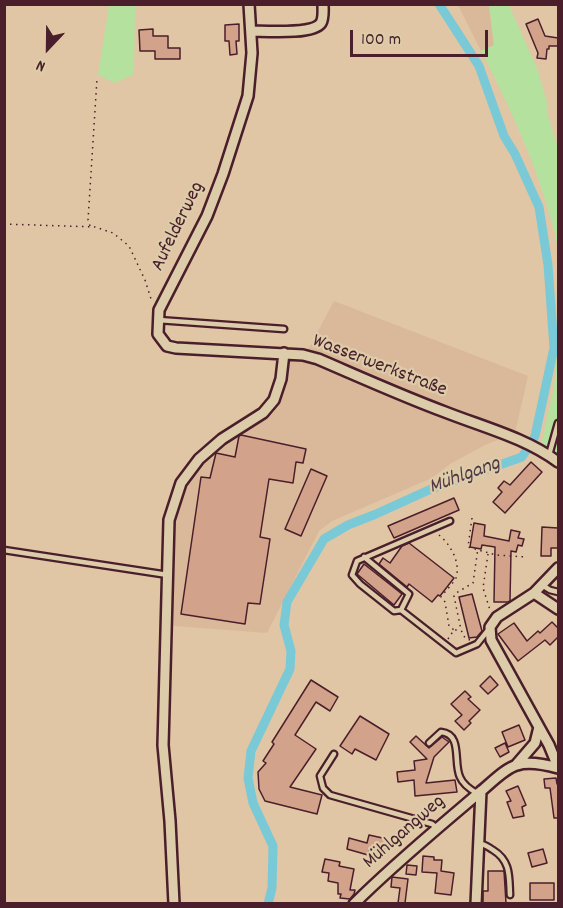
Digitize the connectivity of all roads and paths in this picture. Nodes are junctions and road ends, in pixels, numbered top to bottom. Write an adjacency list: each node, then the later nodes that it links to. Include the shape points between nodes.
1 (249, 4): 3 (street, Aufelderweg)
2 (323, 4): 3 (street, via 318,26)
3 (251, 31): 7 (street, Aufelderweg, via 251,81 223,174 207,216 164,297)
4 (97, 78): 6 (path)
5 (4, 224): 6 (path)
6 (90, 226): 7 (path, via 113,233 129,246)
7 (158, 320): 8 (lane); 9 (street, via 158,334 167,346)
8 (284, 330)
9 (284, 353): 11 (street, Wasserwerkstraße, via 318,359); 22 (street, Wasserwerkstraße, via 278,391 269,408 214,445 181,483 169,520)
10 (558, 423): 11 (lane)
11 (549, 455): 12 (street, Wasserwerkstraße)
12 (558, 462)
13 (472, 518): 16 (path, via 468,547)
14 (450, 521): 15 (lane)
15 (434, 527): 19 (lane); 29 (path, via 448,543 456,566 456,577 441,597 449,626)
16 (478, 548): 18 (path); 30 (path, via 473,583 454,596)
17 (4, 550): 22 (lane)
18 (489, 553): 20 (path); 28 (path, via 483,588)
19 (364, 557): 27 (lane, via 409,594); 27 (lane, via 357,561 352,575 394,611)
20 (526, 557)
21 (558, 568): 23 (street)
22 (168, 575): 42 (street, Wasserwerkstraße, via 163,745)
23 (542, 585): 24 (lane); 25 (street)
24 (558, 592)
25 (534, 593): 26 (street); 28 (street)
26 (558, 609)
27 (401, 610): 32 (lane)
28 (492, 624): 31 (lane); 33 (street, via 491,640)
29 (454, 630): 30 (path); 32 (path)
30 (460, 630): 31 (path, via 465,638)
31 (480, 639): 32 (lane, via 456,653)
32 (444, 644)
33 (540, 727): 36 (street, Mühlgangweg, via 535,743); 37 (street)
34 (429, 743): 38 (lane, via 441,732 450,735 456,748 459,776)
35 (334, 754): 39 (lane, via 320,776 330,795)
36 (516, 765): 37 (street); 38 (street, Mühlgangweg)
37 (558, 767)
38 (479, 793): 39 (street, Mühlgangweg); 40 (street)
39 (436, 828): 43 (street, Mühlgangweg)
40 (480, 844): 41 (lane, via 498,853 508,866); 44 (street)
41 (510, 895)
42 (174, 903)
43 (354, 903)
44 (476, 903)

